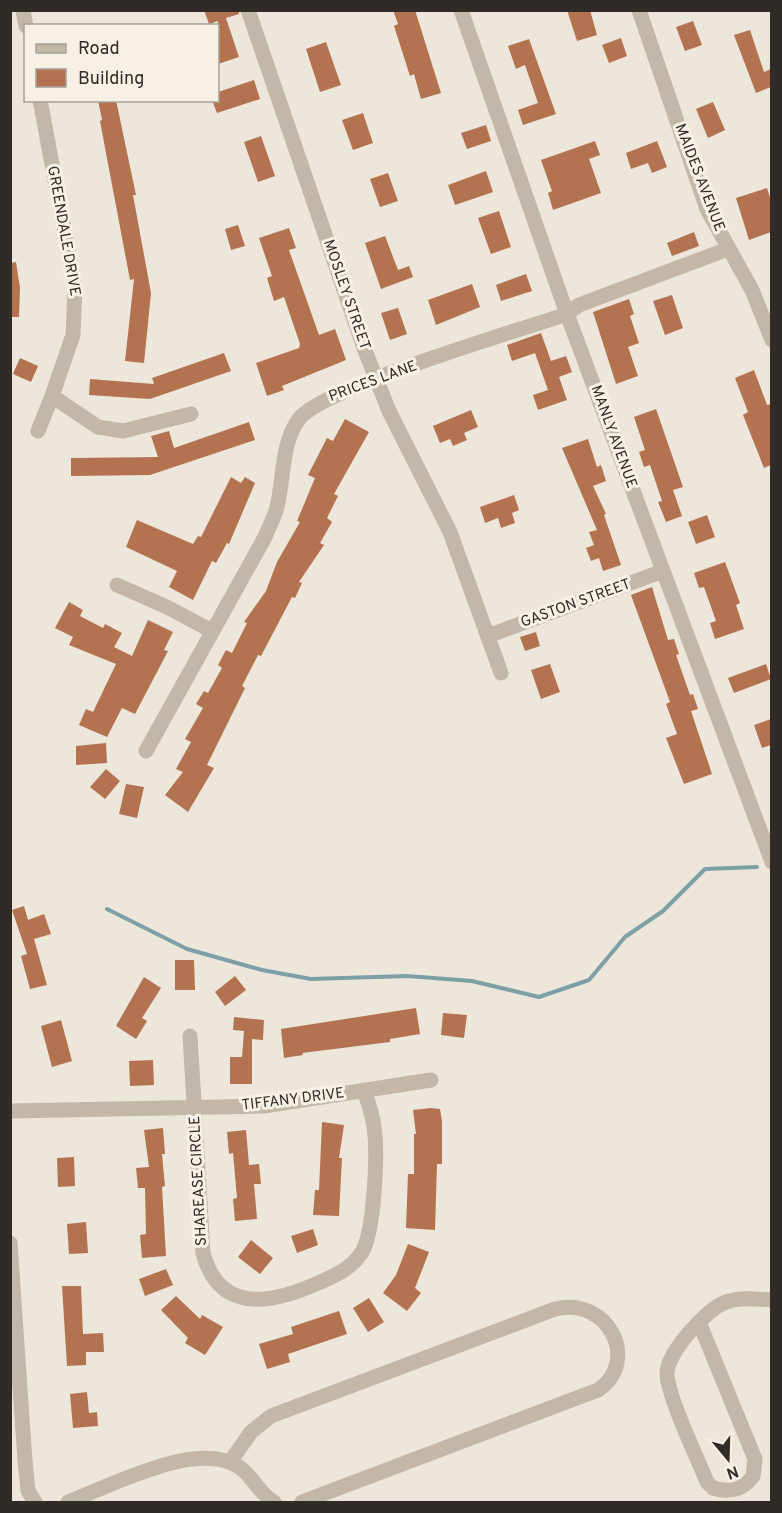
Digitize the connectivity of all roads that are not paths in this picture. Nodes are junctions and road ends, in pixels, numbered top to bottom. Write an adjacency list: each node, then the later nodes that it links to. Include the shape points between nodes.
1 (248, 10): 8 (street, MOSLEY STREET)
2 (461, 10): 6 (street, MANLY AVENUE)
3 (639, 10): 5 (street, MAIDES AVENUE, via 707,209)
4 (40, 102): 9 (street, GREENDALE DRIVE, via 75,287 73,334)
5 (728, 249): 6 (street, PRICES LANE, via 579,305); 7 (street, MAIDES AVENUE, via 752,290)
6 (567, 314): 8 (street, PRICES LANE); 12 (street, MANLY AVENUE)
7 (771, 340)
8 (376, 379): 14 (street, PRICES LANE, via 322,401 299,419 287,449 272,520); 15 (street, MOSLEY STREET, via 450,532)
9 (52, 396): 10 (street, via 98,427 123,431); 11 (street, GREENDALE DRIVE)
10 (191, 414)
11 (38, 431)
12 (663, 571): 15 (street, GASTON STREET); 18 (street, MANLY AVENUE)
13 (117, 585): 14 (street)
14 (212, 631): 17 (street, PRICES LANE)
15 (488, 636): 16 (street, MOSLEY STREET)
16 (501, 673)
17 (146, 751)
18 (771, 862)
19 (190, 1036): 22 (street, SHAREASE CIRCLE)
20 (431, 1080): 21 (street, TIFFANY DRIVE)
21 (364, 1090): 22 (street, TIFFANY DRIVE, via 264,1106); 22 (street, SHAREASE CIRCLE, via 375,1148 366,1246 356,1261 338,1274 265,1300 246,1300 224,1288 206,1264)
22 (195, 1108): 23 (street, TIFFANY DRIVE)
23 (10, 1111)
24 (10, 1243): 27 (street)
25 (771, 1300): 26 (street, via 728,1301)
26 (699, 1322): 26 (street, via 672,1357 667,1375 706,1482 713,1488 733,1491 753,1476 755,1459)
27 (15, 1381): 29 (street, via 28,1491)
28 (230, 1462): 30 (street, via 186,1458); 31 (street); 32 (street, via 251,1432 271,1416 555,1309 571,1306 589,1310 610,1331 618,1363 612,1379 598,1389)
29 (35, 1503)
30 (68, 1503)
31 (274, 1503)
32 (302, 1503)

